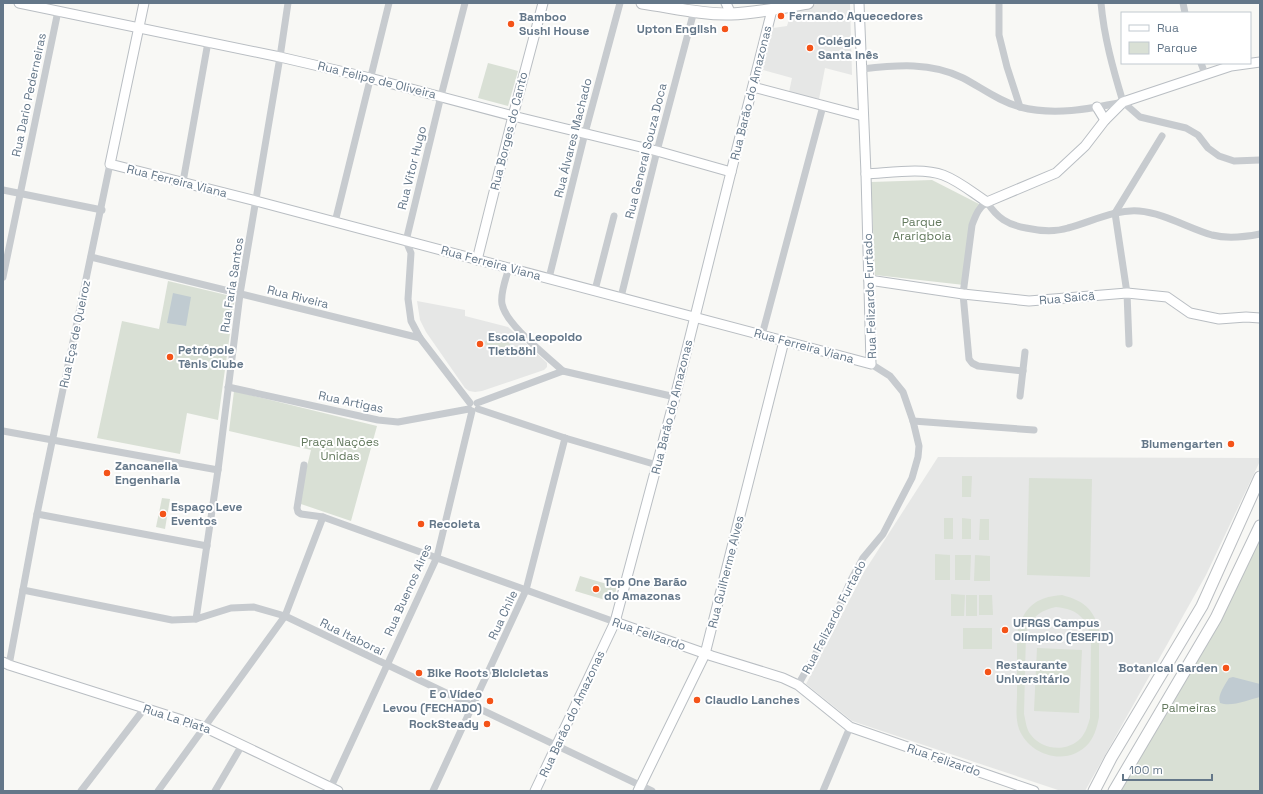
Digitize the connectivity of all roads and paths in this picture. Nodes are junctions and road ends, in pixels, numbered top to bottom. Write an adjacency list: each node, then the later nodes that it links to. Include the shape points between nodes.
1 (19, 3): 15 (street, Rua Felipe de Oliveira)
2 (144, 3): 18 (street, Rua Eça de Queiroz)
3 (288, 3): 20 (street, Rua Faria Santos)
4 (388, 3): 25 (street)
5 (465, 3): 27 (street, Rua Vitor Hugo)
6 (543, 3): 32 (street, Rua Borges do Canto)
7 (620, 3): 35 (street, Rua Álvares Machado)
8 (642, 3): 16 (main road)
9 (726, 3): 17 (street)
10 (808, 3): 14 (main road)
11 (858, 3): 23 (street, Rua Felizardo Furtado)
12 (1000, 3): 30 (street, via 999,35)
13 (1101, 3): 28 (street, via 1102,24 1111,65)
14 (772, 10): 17 (main road); 26 (street, Rua Barão do Amazonas)
15 (58, 11): 18 (street, Rua Felipe de Oliveira); 44 (street, Rua Dario Pederneiras)
16 (694, 11): 17 (main road); 37 (street, Rua General Souza Doca)
17 (731, 14)
18 (139, 28): 19 (street, Rua Felipe de Oliveira); 39 (street, Rua Eça de Queiroz)
19 (208, 42): 20 (street, Rua Felipe de Oliveira); 42 (street)
20 (280, 57): 25 (street, Rua Felipe de Oliveira); 45 (street, Rua Faria Santos)
21 (1201, 64): 24 (street)
22 (1246, 64): 24 (street)
23 (862, 69): 30 (street, via 895,66 938,69); 33 (street, Rua Felizardo Furtado)
24 (1205, 74): 28 (street)
25 (370, 78): 27 (street, Rua Felipe de Oliveira); 50 (street)
26 (752, 87): 29 (street); 40 (street, Rua Barão do Amazonas)
27 (441, 96): 32 (street, Rua Felipe de Oliveira); 52 (street, Rua Vitor Hugo)
28 (1123, 102): 31 (street); 34 (street); 38 (street, via 1140,117 1186,128 1198,135 1208,148 1219,156 1234,161)
29 (822, 106): 33 (street); 66 (street)
30 (1020, 107): 31 (street, via 1052,112)
31 (1097, 107): 34 (street)
32 (513, 116): 35 (street, Rua Felipe de Oliveira); 54 (street, Rua Borges do Canto)
33 (863, 116): 41 (street, Rua Felizardo Furtado)
34 (1104, 120): 46 (street, via 1085,146 1056,173)
35 (585, 133): 37 (street, Rua Felipe de Oliveira); 57 (street, Rua Álvares Machado)
36 (1162, 136): 48 (street)
37 (657, 151): 40 (street, Rua Felipe de Oliveira); 63 (street, Rua General Souza Doca)
38 (1260, 160)
39 (110, 164): 42 (street, Rua Ferreira Viana); 47 (street, Rua Eça de Queiroz)
40 (731, 172): 64 (street, Rua Barão do Amazonas)
41 (866, 174): 46 (street, via 928,171 942,174); 58 (street, Rua Felizardo Furtado)
42 (183, 182): 45 (street, Rua Ferreira Viana)
43 (3, 190): 44 (street)
44 (20, 194): 47 (street); 56 (street, Rua Dario Pederneiras)
45 (256, 201): 50 (street, Rua Ferreira Viana); 61 (street, Rua Faria Santos)
46 (987, 202): 48 (street, via 1004,222 1032,230 1067,229); 62 (street, via 980,208 972,225)
47 (102, 210): 53 (street, Rua Eça de Queiroz)
48 (1115, 213): 51 (street, via 1139,211 1156,214 1213,235 1241,237); 60 (street)
49 (614, 216): 59 (street)
50 (335, 222): 52 (street, Rua Ferreira Viana)
51 (1260, 234)
52 (406, 241): 54 (street, Rua Ferreira Viana); 67 (street, Rua Vitor Hugo, via 411,253 408,299 411,321)
53 (91, 257): 61 (street, Rua Riveira); 82 (street, Rua Eça de Queiroz)
54 (477, 260): 55 (street, Rua Ferreira Viana)
55 (509, 268): 57 (street, Rua Ferreira Viana); 73 (street, via 502,294 506,314 524,335)
56 (3, 277)
57 (549, 278): 59 (street, Rua Ferreira Viana)
58 (869, 280): 62 (street, Rua Saicã); 71 (street, Rua Felizardo Furtado)
59 (595, 290): 63 (street, Rua Ferreira Viana)
60 (1127, 293): 62 (street, Rua Saicã, via 1029,301); 65 (street, Rua Saicã, via 1167,297 1190,313 1219,319); 69 (street)
61 (240, 294): 67 (street, Rua Riveira); 74 (street, Rua Faria Santos)
62 (963, 294): 72 (street, via 972,363 978,366)
63 (621, 297): 64 (street, Rua Ferreira Viana)
64 (694, 318): 66 (street, Rua Ferreira Viana); 76 (street, Rua Barão do Amazonas)
65 (1260, 318)
66 (762, 336): 68 (street, Rua Ferreira Viana)
67 (420, 338): 77 (street)
68 (784, 341): 71 (street, Rua Ferreira Viana); 97 (street, Rua Guilherme Alves)
69 (1129, 344)
70 (1025, 352): 72 (street)
71 (871, 364): 78 (street, Rua Felizardo Furtado, via 890,376 903,392)
72 (1022, 370): 75 (street)
73 (563, 371): 76 (street); 77 (street, Rua Artigas)
74 (228, 387): 77 (street, Rua Artigas, via 378,420 398,422); 85 (street, Rua Faria Santos)
75 (1020, 396)
76 (676, 397): 84 (street, Rua Barão do Amazonas)
77 (473, 407): 81 (street); 91 (street, Rua Buenos Aires)
78 (914, 421): 79 (street); 100 (street, Rua Felizardo Furtado, via 919,446 912,478 883,534 863,558 829,630)
79 (1034, 430)
80 (3, 431): 82 (street)
81 (565, 438): 84 (street); 93 (street, Rua Chile)
82 (53, 440): 85 (street); 87 (street, Rua Eça de Queiroz)
83 (304, 465): 88 (street, Rua Felizardo, via 298,512)
84 (657, 465): 96 (street, Rua Barão do Amazonas)
85 (218, 470): 90 (street, Rua Faria Santos)
86 (1260, 477): 117 (main road, via 1202,606)
87 (37, 514): 90 (street); 92 (street, Rua Eça de Queiroz)
88 (323, 517): 91 (street, Rua Felizardo); 94 (street)
89 (1260, 526): 118 (main road, via 1216,618)
90 (207, 546): 95 (street, Rua Faria Santos)
91 (437, 557): 93 (street, Rua Felizardo); 99 (street, Rua Buenos Aires)
92 (23, 590): 95 (street, Rua Itaboraí, via 172,620); 98 (street, Rua Eça de Queiroz)
93 (526, 590): 96 (street, Rua Felizardo); 101 (street, Rua Chile)
94 (285, 616): 95 (street, Rua Itaboraí, via 254,607 232,608); 99 (street, Rua Itaboraí); 103 (street)
95 (196, 619)
96 (615, 622): 97 (street, Rua Felizardo); 106 (street, Rua Barão do Amazonas)
97 (705, 654): 100 (street, Rua Felizardo); 107 (street, Rua Guilherme Alves)
98 (5, 664): 102 (street, Rua La Plata)
99 (386, 665): 101 (street, Rua Itaboraí); 108 (street, Rua Buenos Aires)
100 (798, 685): 104 (street, Rua Felizardo)
101 (473, 706): 106 (street, Rua Itaboraí); 112 (street, Rua Chile)
102 (144, 709): 103 (street, Rua La Plata); 109 (street)
103 (204, 727): 105 (street, Rua La Plata); 110 (street)
104 (850, 727): 115 (street); 116 (street, Rua Felizardo)
105 (242, 745): 108 (street, Rua La Plata); 111 (street)
106 (556, 745): 107 (street, Rua Itaboraí); 113 (street, Rua Barão do Amazonas)
107 (639, 788): 114 (street, Rua Itaboraí)
108 (332, 790)
109 (81, 791)
110 (158, 791)
111 (216, 791)
112 (433, 791)
113 (535, 791)
114 (652, 791)
115 (823, 791)
116 (1034, 791)
117 (1094, 791)
118 (1114, 791)

